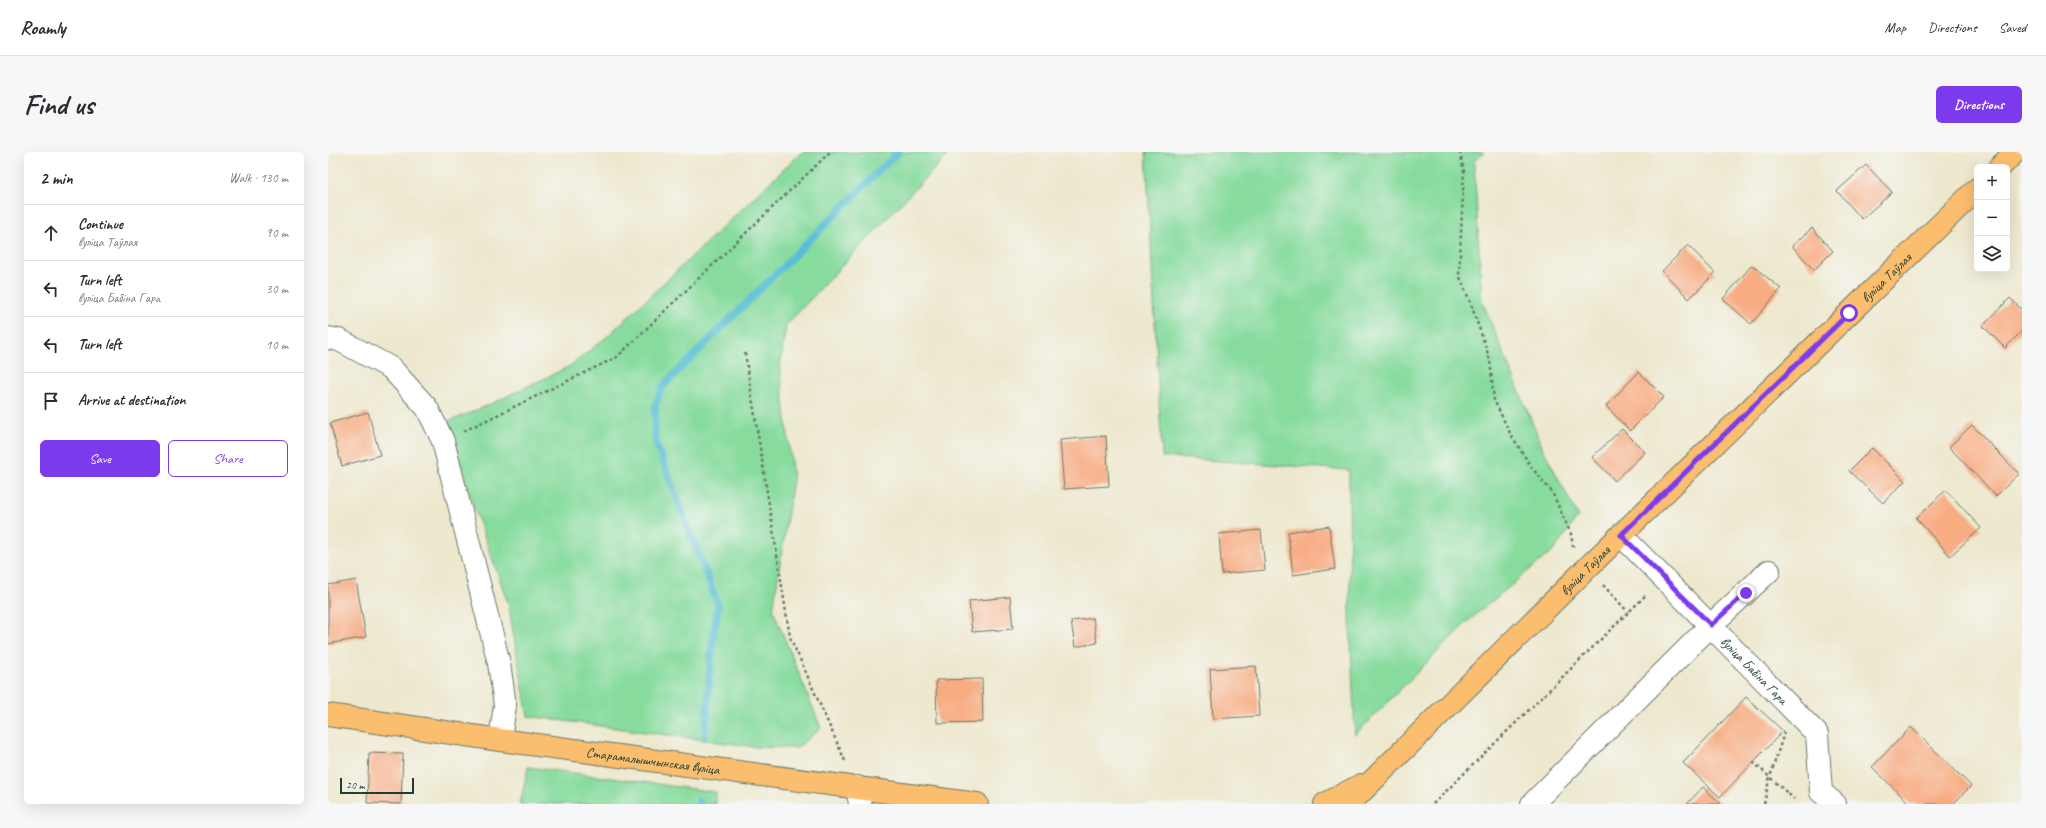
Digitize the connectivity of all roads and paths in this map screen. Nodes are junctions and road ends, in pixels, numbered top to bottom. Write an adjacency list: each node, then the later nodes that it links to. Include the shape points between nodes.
1 (830, 152): 8 (path, via 617,357)
2 (1460, 152): 10 (path, via 1464,171 1458,275 1490,360 1494,400 1510,433 1532,468 1552,492 1571,534)
3 (2015, 152): 4 (main road)
4 (2003, 164)
5 (1974, 192): 9 (main road, вуліца Таўлая)
6 (328, 338): 8 (street, via 339,340 391,368 427,408)
7 (745, 353): 20 (path, via 790,637)
8 (444, 441): 16 (street, via 499,663 505,705)
9 (1621, 535): 12 (street, вуліца Бабіна Гара); 18 (main road, вуліца Таўлая)
10 (1574, 555)
11 (1769, 571): 13 (street)
12 (1664, 578): 13 (street, вуліца Бабіна Гара); 25 (path)
13 (1711, 625): 21 (street, вуліца Бабіна Гара, via 1817,734); 26 (street)
14 (328, 715): 16 (main road, Старамалышчынская вуліца)
15 (1787, 726): 19 (path)
16 (500, 740): 20 (main road, Старамалышчынская вуліца)
17 (1753, 762): 19 (path)
18 (1378, 776): 23 (main road); 24 (main road, вуліца Таўлая)
19 (1770, 778): 21 (path); 27 (path)
20 (858, 796): 22 (main road, Старамалышчынская вуліца)
21 (1815, 800)
22 (977, 804)
23 (1325, 804)
24 (1349, 804)
25 (1433, 804)
26 (1532, 804)
27 (1764, 804)

